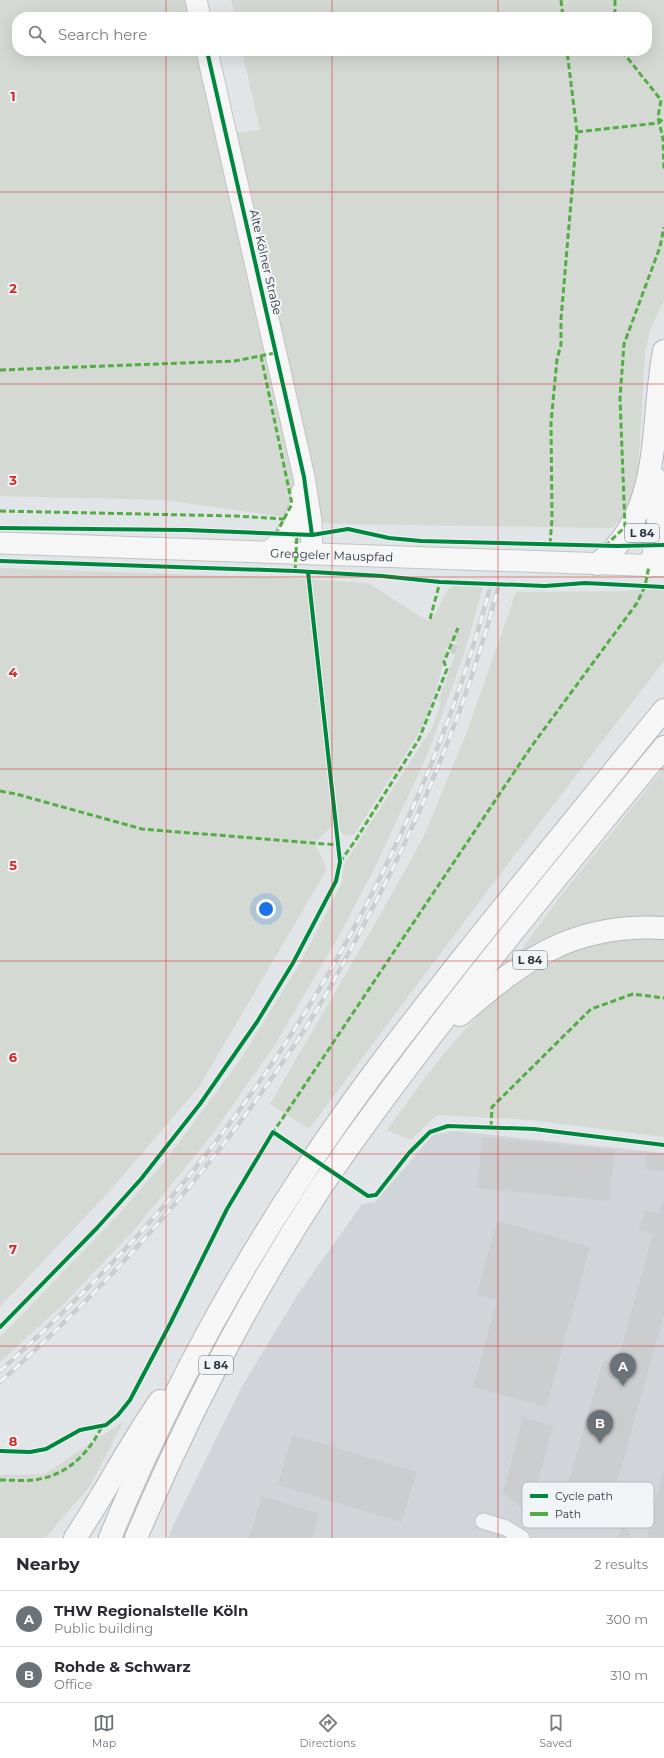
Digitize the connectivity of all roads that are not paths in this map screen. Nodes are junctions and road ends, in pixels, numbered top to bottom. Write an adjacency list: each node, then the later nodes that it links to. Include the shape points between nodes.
1 (196, 0): 2 (main road)
2 (199, 12)
3 (208, 56): 5 (main road, Alte Kölner Straße)
4 (664, 351): 6 (highway, L 84, via 653,467)
5 (304, 477): 8 (main road, Alte Kölner Straße, via 300,509 295,522 281,542); 9 (main road, Alte Kölner Straße, via 311,521)
6 (655, 504): 10 (highway, L 84, via 636,519 610,553); 11 (highway, L 84, via 642,538 644,552)
7 (0, 543): 8 (main road, Grengeler Mauspfad)
8 (268, 552): 9 (main road, Grengeler Mauspfad)
9 (312, 554): 10 (main road, Grengeler Mauspfad)
10 (597, 564): 11 (main road, Grengeler Mauspfad)
11 (656, 566)
12 (664, 710): 16 (highway, L 84, via 417,1016 360,1091 302,1174)
13 (664, 747): 15 (highway, L 84)
14 (664, 928): 15 (highway, L 84, via 640,927 591,933 546,951 504,978)
15 (421, 1048): 17 (highway, L 84, via 319,1190 253,1298 192,1413)
16 (202, 1343): 19 (highway, via 144,1424); 20 (highway, L 84, via 158,1430)
17 (149, 1506): 21 (highway, L 84); 22 (highway)
18 (483, 1521): 23 (street, via 506,1528)
19 (75, 1538)
20 (110, 1538)
21 (136, 1538)
22 (146, 1538)
23 (522, 1538)

